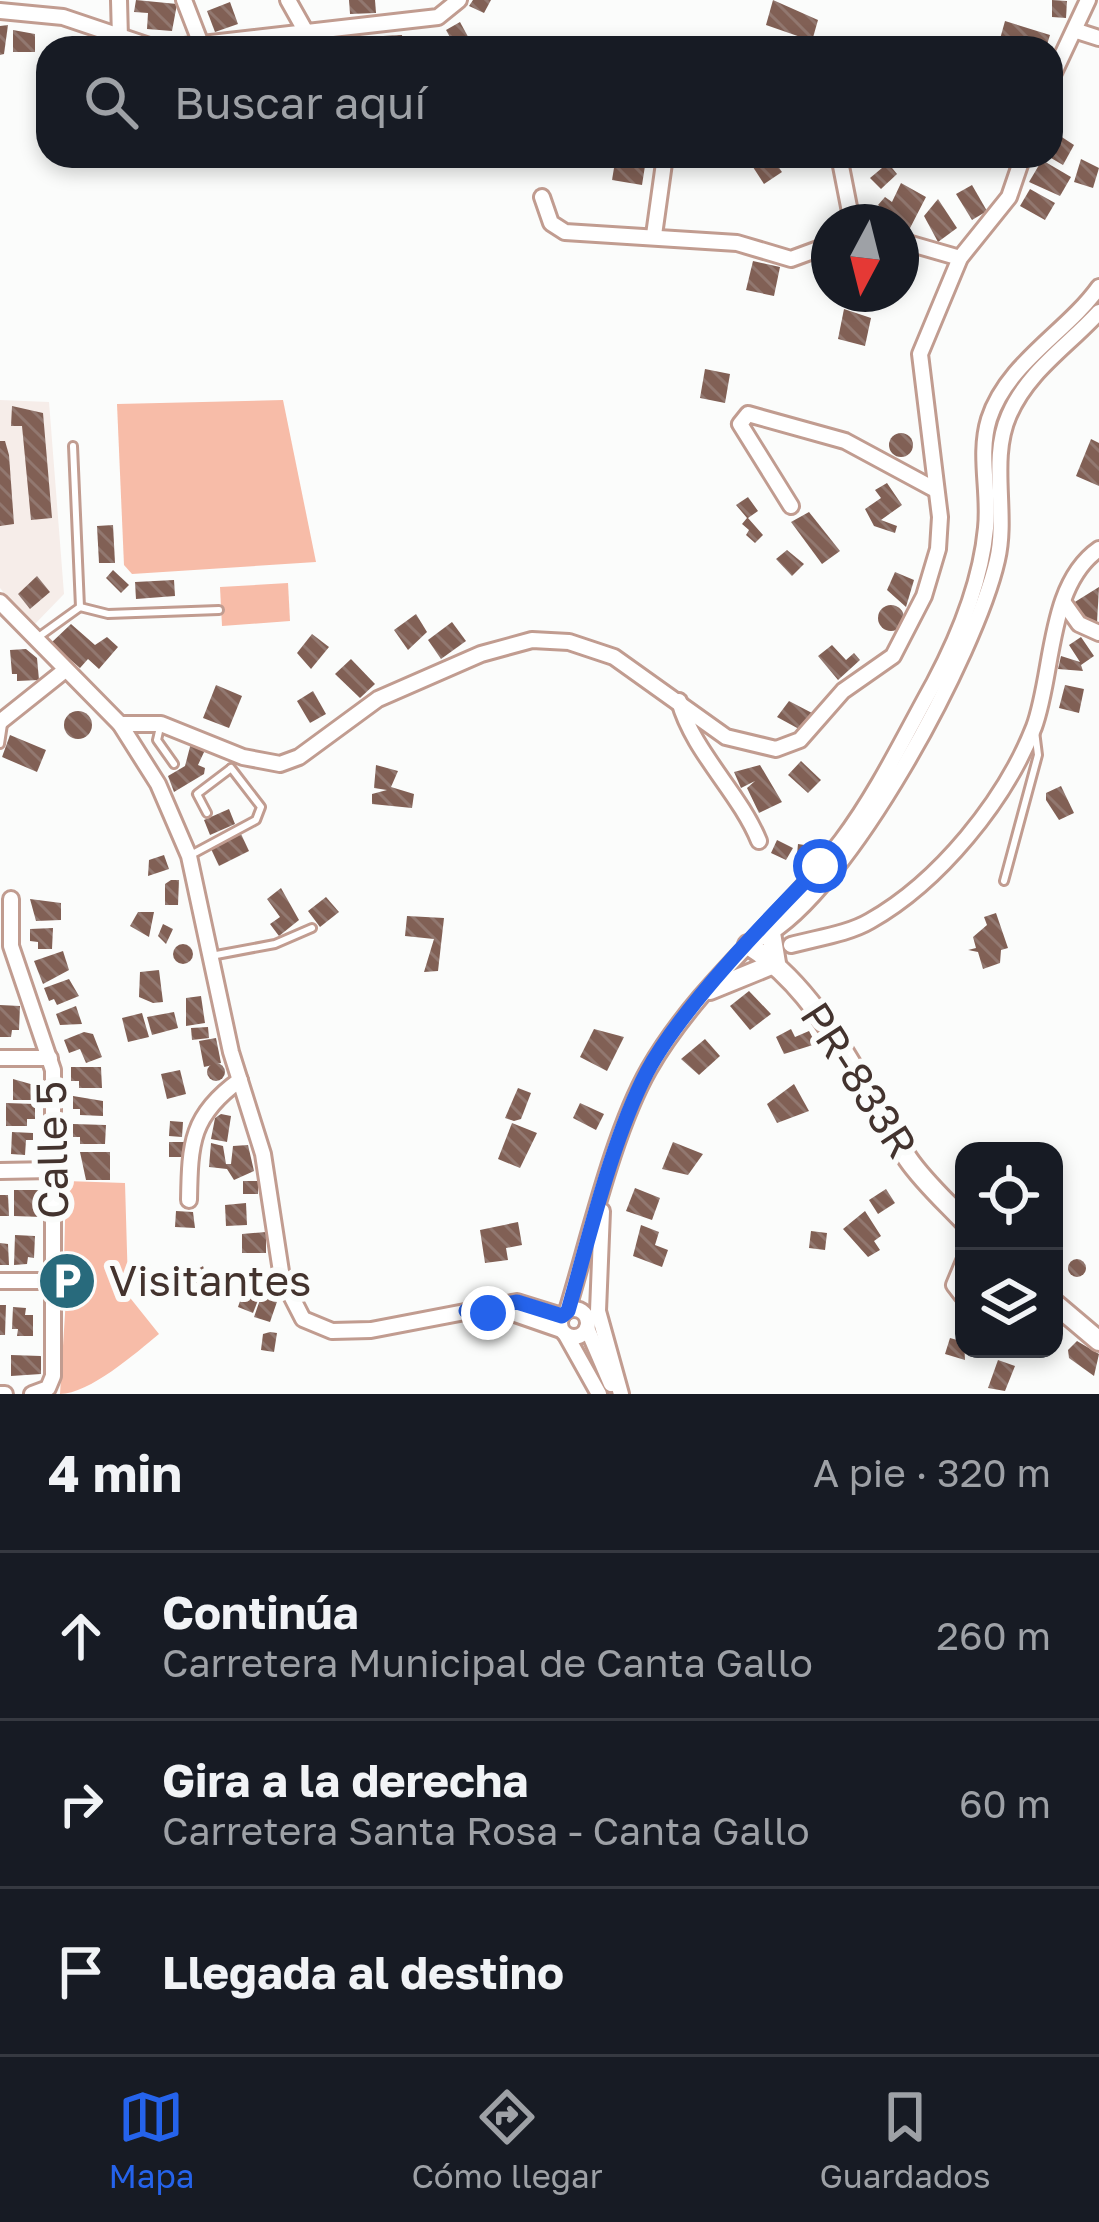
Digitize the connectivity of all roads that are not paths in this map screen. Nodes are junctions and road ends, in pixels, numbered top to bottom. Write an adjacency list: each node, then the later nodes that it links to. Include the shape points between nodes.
1 (119, 0): 10 (street)
2 (184, 0): 11 (street)
3 (288, 0): 8 (street)
4 (459, 0): 8 (street, via 437,17)
5 (1088, 0): 7 (street)
6 (0, 11): 9 (street, via 63,17)
7 (1077, 31): 13 (street); 14 (street)
8 (306, 32): 12 (street)
9 (115, 36)
10 (120, 36)
11 (198, 36)
12 (271, 36)
13 (1099, 38)
14 (1063, 57)
15 (663, 168): 20 (street)
16 (841, 168): 19 (street)
17 (1019, 168): 23 (street, via 1009,196)
18 (542, 197): 20 (street, via 551,223 565,232)
19 (848, 204)
20 (655, 235): 22 (street, via 737,243 791,260)
21 (919, 246): 23 (street)
22 (811, 252)
23 (960, 258): 27 (street, via 920,354)
24 (1099, 287): 52 (street, via 1012,377 989,419 982,551 937,677 844,838)
25 (1099, 312): 51 (street, via 1028,382 1011,410 1000,454 998,556 951,680 884,801 832,871)
26 (73, 446): 32 (lane)
27 (934, 489): 28 (street, via 845,442 748,414 740,424); 37 (street, via 938,549 913,622 893,656 843,691 800,740 761,748 726,737)
28 (791, 506)
29 (1099, 549): 31 (street, via 1085,559)
30 (0, 602): 35 (street)
31 (1064, 603): 34 (street, via 1079,624); 41 (street)
32 (80, 607): 33 (lane, via 108,614); 35 (lane)
33 (219, 610)
34 (1099, 633)
35 (34, 640): 36 (street)
36 (64, 671): 38 (street); 39 (street)
37 (679, 701): 43 (street, via 614,657 532,640 378,699 299,758); 46 (street)
38 (2, 721): 42 (lane)
39 (120, 724): 40 (street); 47 (street)
40 (161, 724): 43 (street); 44 (lane, via 157,740)
41 (1034, 728): 48 (lane, via 1038,755); 53 (street, via 965,844 918,887 867,924)
42 (0, 744)
43 (233, 761): 45 (lane, via 197,794); 47 (lane, via 261,808 256,820)
44 (174, 764)
45 (207, 814)
46 (759, 841)
47 (190, 856): 55 (street)
48 (1004, 881)
49 (11, 899): 54 (street, Calle 5)
50 (312, 928): 55 (lane)
51 (771, 933): 52 (street); 56 (street, PR-833R)
52 (748, 945): 56 (street, PR-833R / PR-833R); 57 (street)
53 (791, 945)
54 (6, 946): 59 (street, Calle 5)
55 (212, 956): 60 (street)
56 (776, 963): 57 (street); 65 (street, PR-833R / PR-833R, via 805,995 911,1164)
57 (710, 990): 64 (street, via 647,1072)
58 (0, 1058): 59 (street)
59 (50, 1058): 61 (street, Calle 5)
60 (240, 1080): 63 (street, via 194,1131); 70 (street, via 263,1154 282,1278 303,1318 332,1331 371,1330 517,1302)
61 (53, 1170): 62 (street); 68 (street, Calle 5)
62 (0, 1171)
63 (189, 1200)
64 (602, 1205): 66 (street); 70 (street)
65 (955, 1210)
66 (598, 1257): 71 (street); 75 (street, via 598,1311)
67 (0, 1281): 68 (street)
68 (54, 1281): 73 (street, Calle 5, via 53,1376)
69 (1063, 1311): 72 (street)
70 (564, 1323): 71 (street, via 582,1312); 71 (street, via 577,1337); 74 (street)
71 (588, 1324): 75 (street)
72 (1099, 1341)
73 (32, 1394)
74 (599, 1394)
75 (619, 1394)

